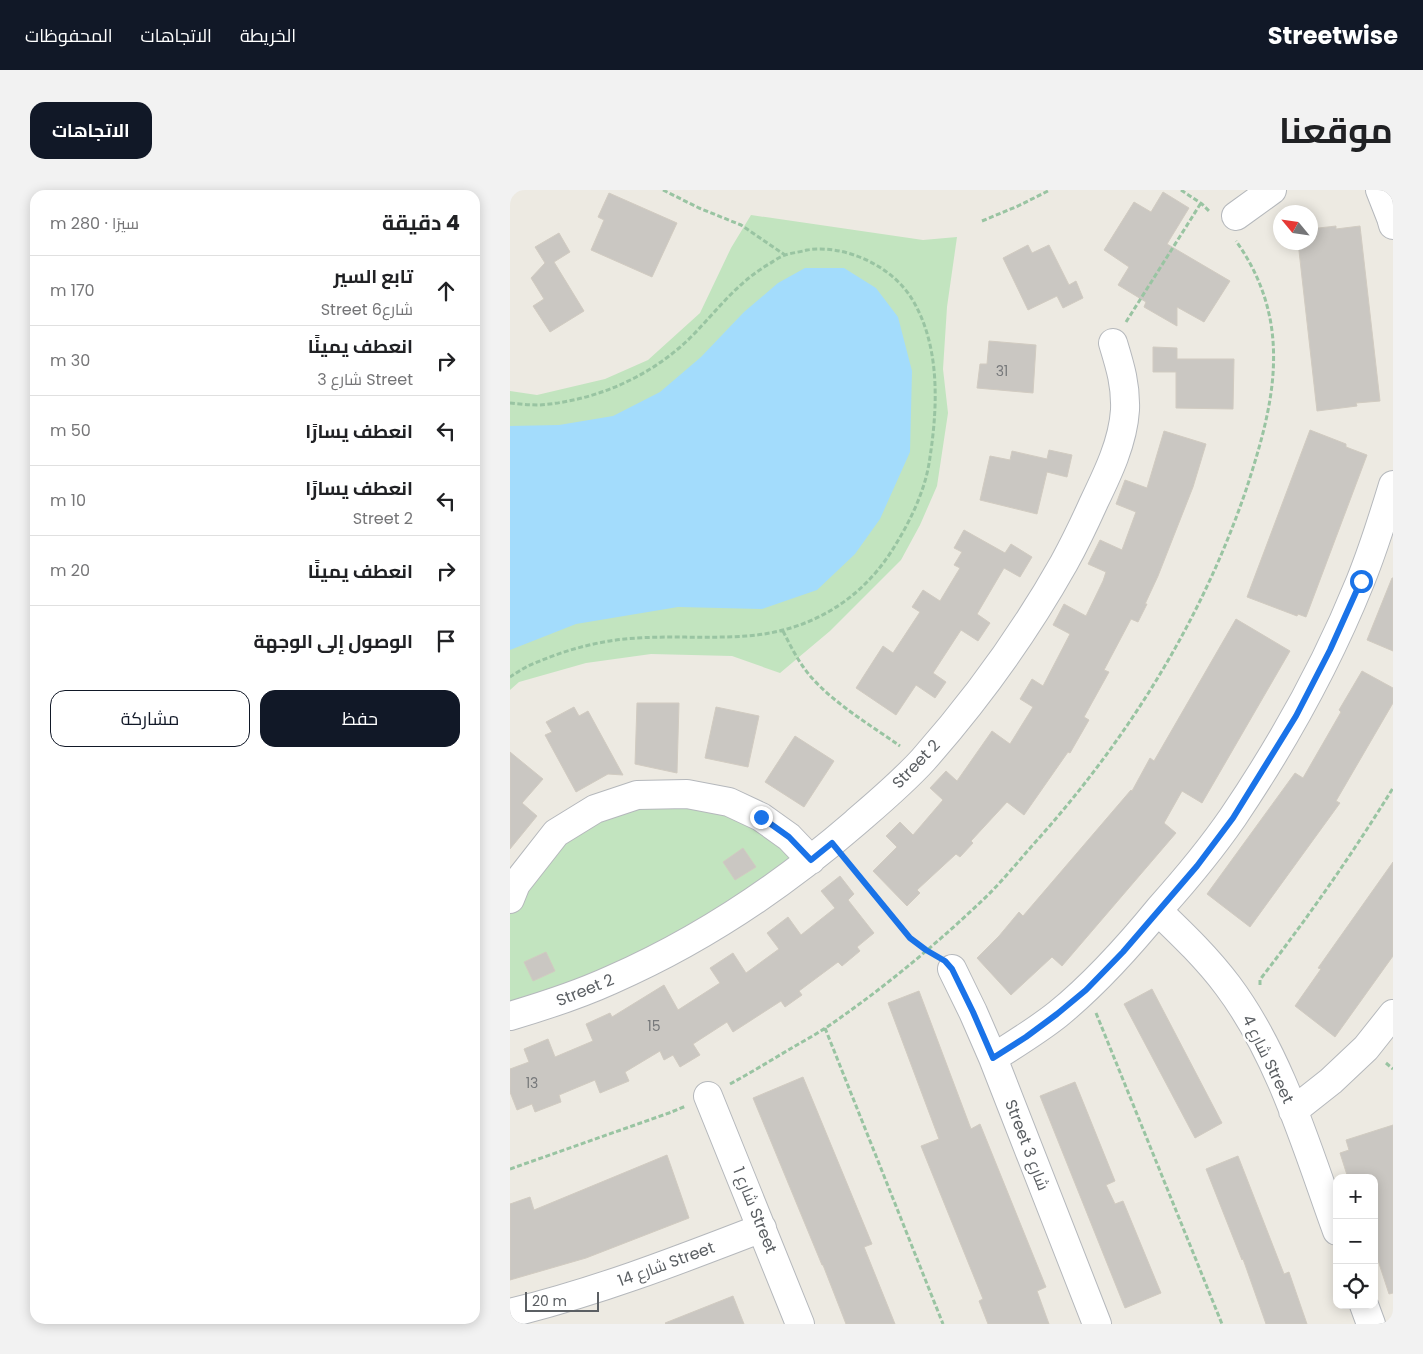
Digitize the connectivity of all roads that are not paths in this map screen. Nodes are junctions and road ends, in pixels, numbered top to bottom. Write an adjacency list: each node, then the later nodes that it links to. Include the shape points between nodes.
1 (1272, 190): 3 (street)
2 (1380, 190): 4 (street)
3 (1228, 223)
4 (1393, 225)
5 (1113, 343): 7 (street, Street 2, via 1123,376 1125,411 1118,445 1076,541 1042,602 1004,660 921,762)
6 (1393, 485): 9 (street, via 1361,581 1296,716 1233,818)
7 (811, 860): 8 (street, via 789,837 761,817 729,802 687,794 637,794 595,809 556,833 516,884); 12 (street, Street 2, via 756,900 660,957 557,1002)
8 (510, 899)
9 (1158, 911): 13 (street, via 1086,990 1026,1037); 15 (street, شارع 4 Street, via 1198,948 1228,986 1266,1049)
10 (952, 969): 13 (street, Street شارع 3)
11 (1393, 1014): 15 (street, via 1366,1048)
12 (510, 1016)
13 (993, 1058): 21 (street, Street شارع 3)
14 (708, 1096): 17 (street, شارع 1 Street)
15 (1293, 1111): 16 (street, شارع 4 Street)
16 (1333, 1220)
17 (762, 1228): 19 (street, شارع 14 Street, via 580,1294); 20 (street, شارع 1 Street)
18 (1365, 1309): 22 (street)
19 (510, 1312)
20 (800, 1324)
21 (1097, 1324)
22 (1371, 1324)

